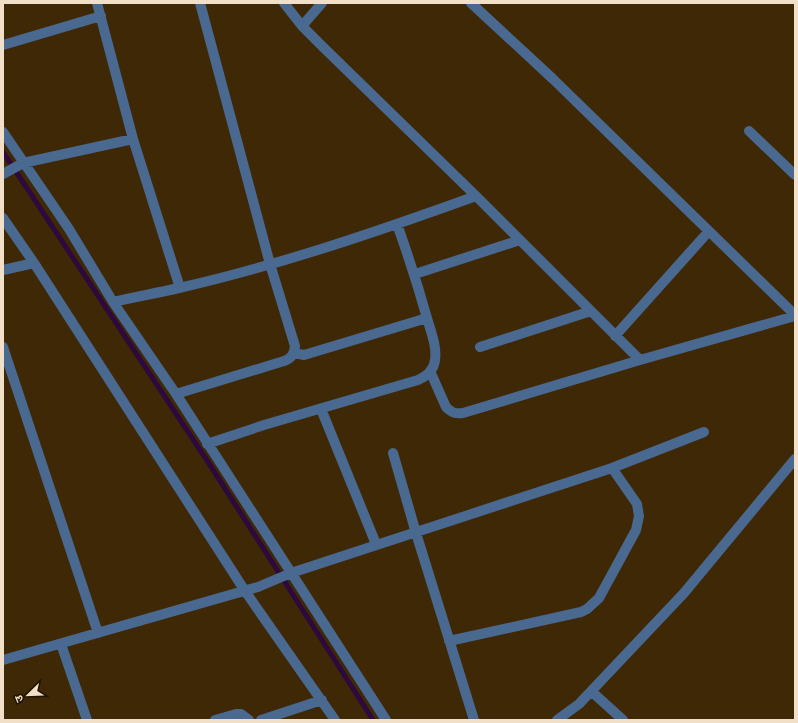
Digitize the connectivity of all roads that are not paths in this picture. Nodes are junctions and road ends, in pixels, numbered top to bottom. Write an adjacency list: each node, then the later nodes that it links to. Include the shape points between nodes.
1 (97, 3): 6 (street)
2 (200, 3): 21 (street)
3 (284, 3): 7 (street)
4 (322, 3): 7 (street)
5 (471, 3): 18 (street, via 553,79)
6 (101, 16): 8 (street); 11 (street)
7 (302, 26): 15 (street)
8 (3, 45)
9 (749, 131): 14 (street)
10 (3, 132): 12 (street)
11 (133, 139): 12 (street); 24 (street)
12 (20, 165): 13 (street); 25 (street, via 69,230)
13 (3, 174)
14 (795, 175)
15 (476, 196): 17 (street); 19 (street)
16 (3, 218): 20 (street)
17 (397, 224): 21 (street); 23 (street)
18 (709, 232): 27 (street); 29 (street)
19 (520, 240): 23 (street); 26 (street)
20 (34, 263): 22 (street); 45 (street)
21 (270, 264): 24 (street); 32 (street, via 295,346)
22 (3, 270)
23 (415, 274): 28 (street)
24 (180, 288): 25 (street)
25 (113, 302): 35 (street)
26 (590, 311): 29 (street); 31 (street)
27 (795, 315): 33 (street)
28 (427, 318): 32 (street, via 304,355); 34 (street, via 435,346 435,360)
29 (615, 336): 33 (street)
30 (3, 347): 46 (street)
31 (480, 347)
32 (294, 353): 35 (street, via 284,361)
33 (640, 360): 34 (street, via 456,414 446,408)
34 (430, 371): 36 (street, via 418,380)
35 (176, 394): 38 (street)
36 (321, 409): 38 (street); 43 (street)
37 (704, 432): 41 (street)
38 (207, 444): 44 (street)
39 (393, 453): 42 (street)
40 (795, 459): 50 (street, via 684,593)
41 (612, 468): 42 (street); 47 (street, via 637,504 638,521 636,530 594,604 581,612)
42 (416, 533): 43 (street); 47 (street)
43 (376, 544): 44 (street)
44 (287, 574): 45 (street); 57 (street)
45 (245, 591): 46 (street); 51 (street)
46 (98, 633): 48 (street)
47 (449, 641): 58 (street)
48 (61, 644): 49 (street); 52 (street)
49 (3, 660)
50 (591, 691): 59 (street, via 579,704); 60 (street)
51 (322, 700): 55 (street); 56 (street)
52 (87, 720)
53 (215, 720): 54 (street, via 236,714 241,714)
54 (249, 720)
55 (261, 720)
56 (335, 720)
57 (386, 720)
58 (474, 720)
59 (557, 720)
60 (623, 720)

